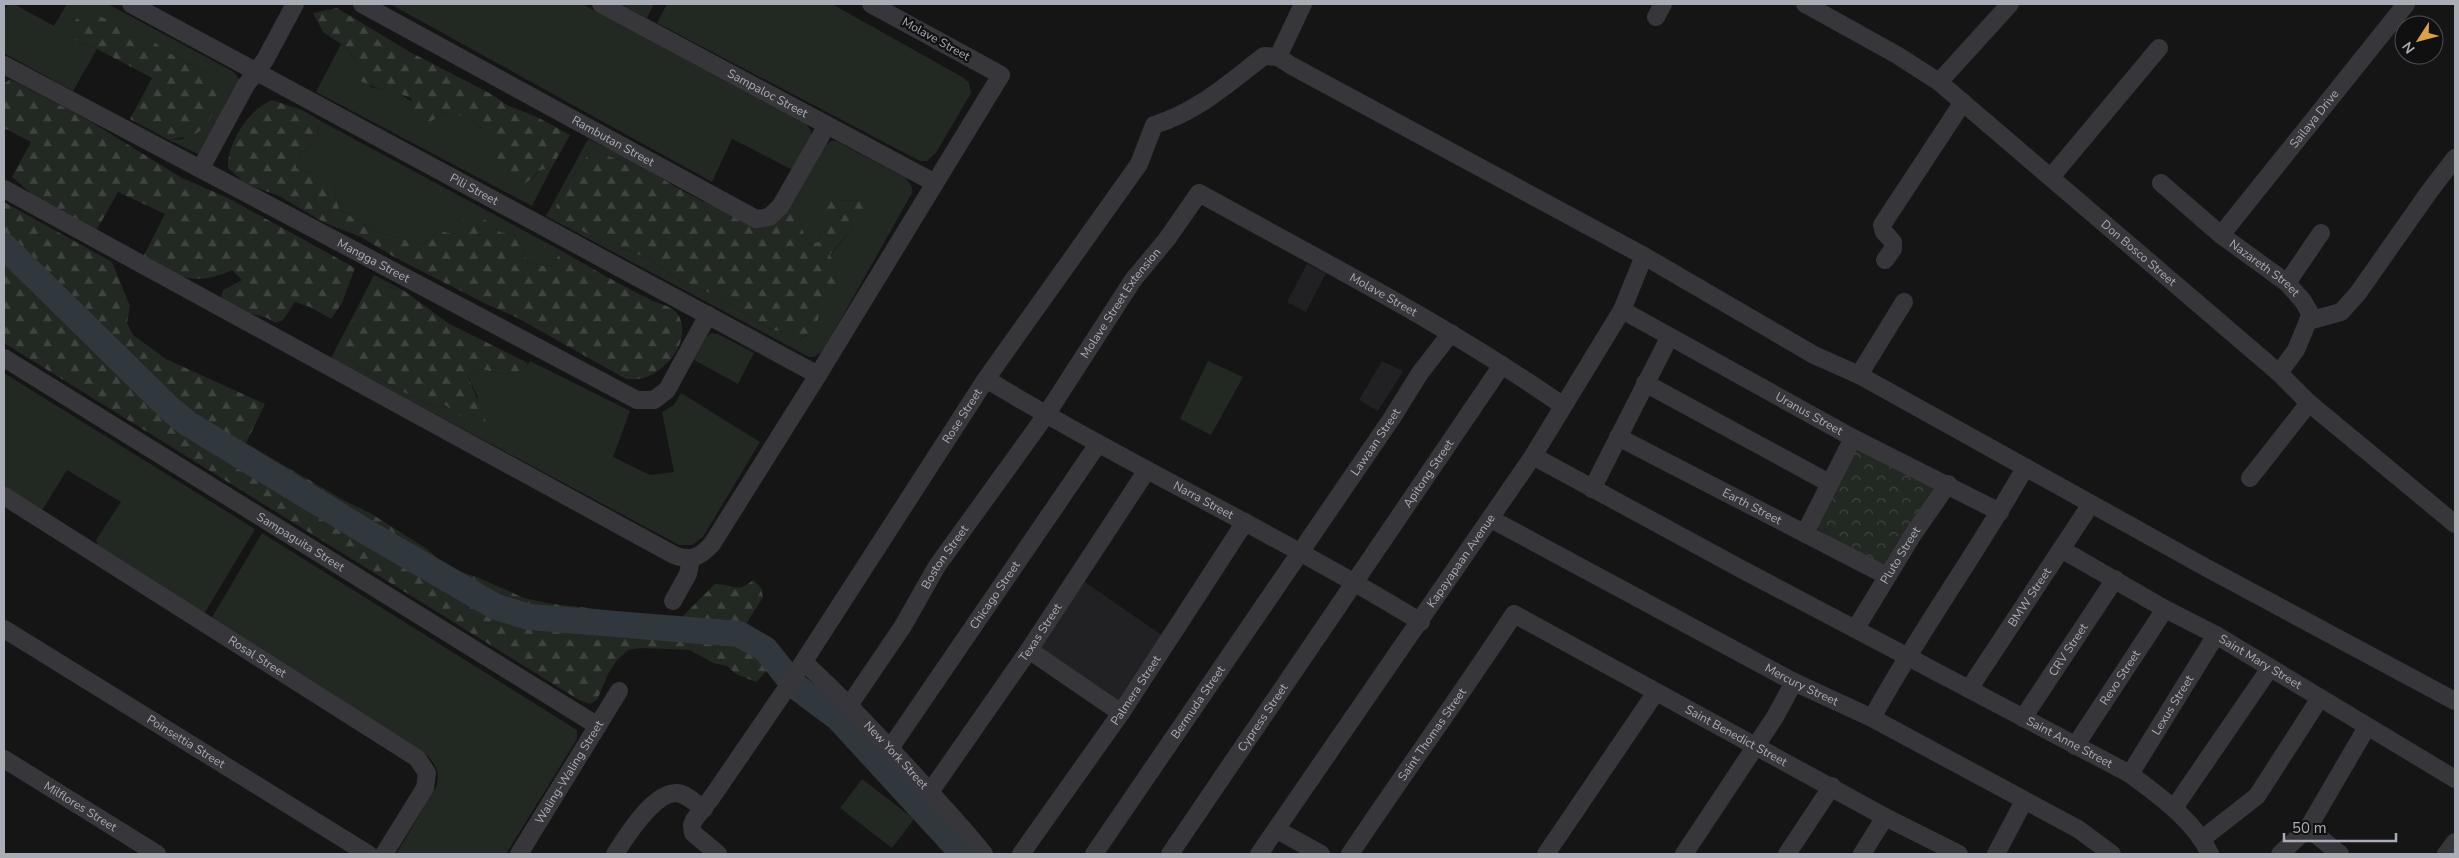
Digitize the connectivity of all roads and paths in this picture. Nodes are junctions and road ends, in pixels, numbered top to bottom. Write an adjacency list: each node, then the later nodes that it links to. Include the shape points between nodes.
1 (130, 4): 13 (street, Pili Street)
2 (295, 4): 13 (street)
3 (362, 4): 16 (street, Rambutan Street, via 756,219 769,217 780,207)
4 (601, 4): 16 (street, Sampaloc Street)
5 (871, 4): 20 (street, Molave Street, via 1000,75)
6 (1303, 4): 11 (street)
7 (1805, 4): 14 (street, Don Bosco Street)
8 (2010, 4): 14 (street)
9 (2406, 4): 25 (street, Sailaya Drive)
10 (2159, 48): 19 (street)
11 (1278, 57): 26 (street); 40 (street, Rose Street, via 1264,56 1205,102 1154,125 1139,164)
12 (4, 65): 18 (street, Mangga Street)
13 (256, 72): 18 (street); 31 (street, Pili Street)
14 (1939, 82): 15 (street, Don Bosco Street)
15 (1962, 102): 19 (street, Don Bosco Street); 27 (street, via 1882,225 1893,242 1893,249)
16 (827, 125): 20 (street, Sampaloc Street)
17 (2455, 158): 32 (street, via 2358,294 2341,312)
18 (201, 168): 31 (street, Mangga Street, via 637,400 654,400 667,390)
19 (2051, 177): 37 (street, Don Bosco Street)
20 (935, 183): 38 (street)
21 (2162, 183): 25 (street, Nazareth Street)
22 (4, 189): 64 (street, via 674,555)
23 (1199, 193): 33 (street, Molave Street); 44 (street, Molave Street Extension, via 1133,280)
24 (2321, 233): 28 (street)
25 (2221, 235): 28 (street, Nazareth Street)
26 (1644, 256): 30 (street, Kapayapaan Avenue); 39 (street, via 1814,355)
27 (1885, 260)
28 (2287, 283): 32 (street, Nazareth Street, via 2310,313)
29 (1904, 302): 39 (street)
30 (1622, 310): 34 (street, Uranus Street); 43 (street, Kapayapaan Avenue)
31 (708, 315): 38 (street, Pili Street)
32 (2308, 321): 37 (street, via 2296,350)
33 (1451, 333): 36 (street, Molave Street); 63 (street, Lawaan Street, via 1420,373)
34 (1669, 338): 41 (street); 46 (street, Uranus Street)
35 (4, 358): 89 (street, Sampaguita Street)
36 (1502, 365): 43 (street, Molave Street); 67 (street, Apitong Street)
37 (2279, 373): 42 (street, Don Bosco Street)
38 (818, 375): 64 (street, via 712,544)
39 (1859, 375): 49 (street)
40 (986, 379): 44 (street, Narra Street); 77 (street, Rose Street)
41 (1645, 383): 45 (street); 52 (street)
42 (2309, 403): 51 (street); 60 (street, Don Bosco Street)
43 (1562, 405): 48 (street, Kapayapaan Avenue)
44 (1046, 416): 47 (street, Narra Street); 85 (street, Boston Street, via 937,566 903,626)
45 (1618, 437): 54 (street); 61 (street, Earth Street)
46 (1854, 438): 52 (street); 53 (street, Uranus Street)
47 (1098, 444): 50 (street, Narra Street); 93 (street, Chicago Street)
48 (1533, 456): 54 (street, Saint Anne Street); 58 (street, Kapayapaan Avenue)
49 (2025, 468): 56 (street); 57 (street)
50 (1147, 470): 59 (street, Narra Street); 75 (street, Texas Street)
51 (2250, 478)
52 (1829, 483): 61 (street)
53 (1948, 484): 57 (street, Uranus Street); 65 (street, Pluto Street)
54 (1592, 489): 72 (street, Saint Anne Street)
55 (4, 496): 110 (street, Rosal Street, via 417,758 428,773 425,788)
56 (2091, 504): 62 (street, BMW Street); 84 (street)
57 (2000, 512): 76 (street)
58 (1491, 519): 71 (street, Kapayapaan Avenue, via 1448,577); 79 (street, Mercury Street)
59 (1245, 522): 63 (street, Narra Street); 86 (street, Palmera Street)
60 (2455, 524)
61 (1805, 533): 65 (street, Earth Street)
62 (2061, 549): 66 (street, Saint Mary Street); 80 (street, BMW Street)
63 (1300, 551): 67 (street, Narra Street); 115 (street, Bermuda Street)
64 (691, 559): 68 (street, via 688,574)
65 (1888, 576): 72 (street, Pluto Street)
66 (2115, 580): 69 (street, Saint Mary Street); 88 (street, CRV Street)
67 (1355, 582): 71 (street, Narra Street); 116 (street, Cypress Street)
68 (672, 601)
69 (2165, 609): 74 (street, Saint Mary Street); 92 (street, Revo Street)
70 (1514, 614): 82 (street, Saint Benedict Street); 119 (street, Saint Thomas Street)
71 (1421, 622): 104 (street, Kapayapaan Avenue)
72 (1856, 628): 76 (street, Saint Anne Street)
73 (4, 629): 109 (street, Poinsettia Street)
74 (2216, 635): 78 (street, Saint Mary Street); 95 (street, Lexus Street)
75 (1030, 650): 86 (street); 98 (street, Texas Street)
76 (1906, 656): 80 (street, Saint Anne Street); 87 (street)
77 (800, 667): 85 (street, New York Street); 101 (street, Rose Street)
78 (2270, 668): 83 (street, Saint Mary Street); 100 (street)
79 (1794, 682): 87 (street, Mercury Street); 91 (street)
80 (1969, 689): 88 (street, Saint Anne Street)
81 (619, 691): 89 (street, Waling-Waling Street)
82 (1656, 692): 91 (street, Saint Benedict Street); 120 (street)
83 (2320, 698): 90 (street, Saint Mary Street); 106 (street, via 2257,796)
84 (2455, 700)
85 (850, 704): 93 (street, New York Street)
86 (1121, 713): 114 (street, Palmera Street)
87 (1872, 718): 99 (street, Mercury Street)
88 (2023, 718): 92 (street, Saint Anne Street)
89 (598, 726): 111 (street, Waling-Waling Street)
90 (2367, 727): 96 (street, Saint Mary Street); 103 (street)
91 (1756, 746): 97 (street, Saint Benedict Street); 121 (street)
92 (2075, 746): 95 (street, Saint Anne Street)
93 (891, 747): 98 (street, New York Street)
94 (4, 759): 108 (street, Milflores Street)
95 (2130, 774): 100 (street, Saint Anne Street)
96 (2455, 779)
97 (1832, 786): 102 (street, Saint Benedict Street); 122 (street)
98 (930, 792): 113 (street, New York Street)
99 (2024, 802): 125 (street); 126 (street, Mercury Street, via 2078,830)
100 (2174, 808): 106 (street, Saint Anne Street)
101 (704, 809): 107 (street, Rose Street, via 692,825 693,833); 112 (street, via 684,795 666,796 648,809)
102 (1885, 817): 123 (street); 124 (street, Saint Benedict Street)
103 (2308, 828): 127 (street); 128 (street)
104 (1277, 830): 117 (street, Kapayapaan Avenue); 118 (street)
105 (2455, 842): 129 (street)
106 (2206, 846)
107 (707, 851)
108 (157, 854)
109 (368, 854)
110 (384, 854)
111 (520, 854)
112 (614, 854)
113 (984, 854)
114 (1021, 854)
115 (1094, 854)
116 (1170, 854)
117 (1260, 854)
118 (1321, 854)
119 (1350, 854)
120 (1546, 854)
121 (1684, 854)
122 (1787, 854)
123 (1862, 854)
124 (1959, 854)
125 (1996, 854)
126 (2112, 854)
127 (2280, 854)
128 (2340, 854)
129 (2446, 854)

